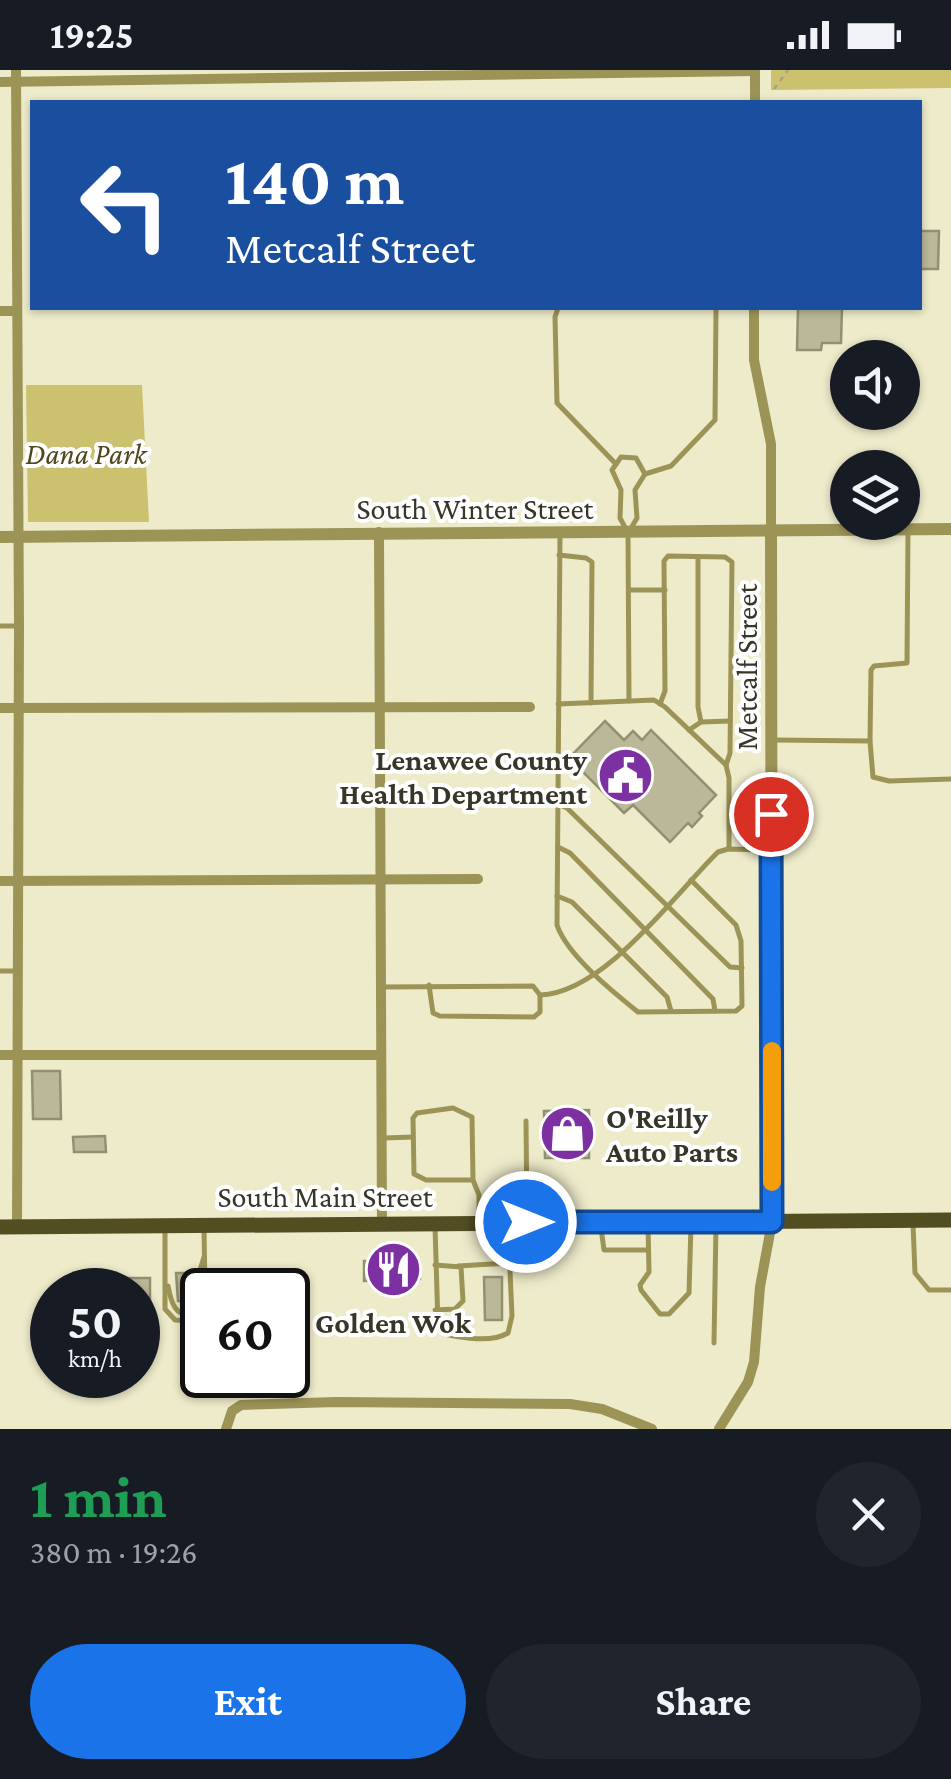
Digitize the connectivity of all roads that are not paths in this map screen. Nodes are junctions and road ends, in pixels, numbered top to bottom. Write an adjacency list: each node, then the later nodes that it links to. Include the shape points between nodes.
1 (755, 70): 2 (street); 4 (street)
2 (16, 76): 3 (street); 9 (street)
3 (0, 82)
4 (755, 100)
5 (557, 310): 10 (lane, via 557,403)
6 (716, 310): 11 (lane, via 714,420 671,466)
7 (754, 310): 18 (street, via 754,360 772,444)
8 (0, 311): 9 (street)
9 (16, 311): 21 (street)
10 (615, 463): 11 (lane, via 636,458); 12 (lane)
11 (646, 474): 13 (lane)
12 (621, 490): 13 (lane); 20 (lane, via 620,518)
13 (636, 490): 20 (lane, via 637,518)
14 (951, 529): 15 (street, South Winter Street)
15 (920, 530)
16 (830, 531): 18 (street, South Winter Street)
17 (379, 532): 19 (street, South Winter Street); 21 (street, South Winter Street); 34 (street)
18 (771, 532): 20 (street, South Winter Street); 41 (street, Metcalf Street)
19 (560, 533): 20 (street, South Winter Street); 24 (lane)
20 (628, 533): 26 (lane)
21 (18, 537): 22 (street, South Winter Street); 29 (street)
22 (0, 538)
23 (908, 540): 42 (lane, via 907,664 872,670)
24 (559, 555): 31 (lane, via 592,562); 32 (lane)
25 (698, 557): 27 (lane, via 668,556); 38 (lane); 39 (lane, via 732,562)
26 (629, 590): 27 (lane); 30 (lane)
27 (664, 590): 33 (lane)
28 (0, 626): 29 (lane)
29 (18, 626): 36 (street)
30 (629, 701): 31 (lane); 33 (lane)
31 (591, 703): 32 (lane)
32 (558, 704): 45 (lane)
33 (660, 704): 40 (lane)
34 (380, 707): 36 (street); 37 (street); 50 (street)
35 (0, 708): 36 (street)
36 (18, 708): 53 (street)
37 (530, 708)
38 (701, 722): 39 (lane); 40 (lane)
39 (730, 722): 43 (lane)
40 (688, 730): 43 (lane)
41 (771, 740): 42 (lane); 48 (street, Metcalf Street)
42 (870, 741): 44 (lane, via 873,777)
43 (726, 765): 47 (lane)
44 (951, 778)
45 (558, 804): 46 (lane); 55 (lane)
46 (558, 846): 54 (lane); 56 (lane)
47 (728, 849): 48 (lane); 51 (lane)
48 (771, 850): 81 (street, Metcalf Street)
49 (478, 879): 50 (street)
50 (380, 880): 53 (street); 63 (street)
51 (691, 880): 55 (lane); 58 (lane, via 736,925)
52 (0, 881): 53 (street)
53 (19, 881): 60 (street)
54 (558, 896): 57 (lane); 61 (lane, via 561,936)
55 (669, 907): 56 (lane); 58 (lane, via 730,967)
56 (644, 929): 57 (lane); 65 (lane, via 713,998)
57 (621, 950): 61 (lane); 66 (lane, via 667,996)
58 (742, 968): 65 (lane, via 742,1006)
59 (0, 970): 60 (lane)
60 (18, 971): 68 (street)
61 (596, 974): 64 (lane, via 568,990); 66 (lane, via 638,1012)
62 (429, 985): 63 (lane); 64 (lane, via 533,986); 64 (lane, via 440,1016 534,1017)
63 (381, 986): 69 (street)
64 (540, 995)
65 (715, 1011): 66 (lane)
66 (671, 1012)
67 (0, 1055): 68 (street)
68 (18, 1055): 69 (street); 88 (street)
69 (381, 1055): 72 (street)
70 (526, 1121): 76 (lane)
71 (412, 1137): 72 (lane); 73 (lane, via 418,1178); 73 (lane, via 417,1112 467,1113 473,1123)
72 (381, 1138): 82 (street)
73 (473, 1180): 84 (lane)
74 (951, 1220): 75 (main road, South Main Street)
75 (913, 1221): 81 (main road, South Main Street); 96 (lane, via 915,1273 929,1290)
76 (526, 1222): 77 (main road, South Main Street); 85 (main road, South Main Street)
77 (600, 1222): 78 (main road, South Main Street); 89 (lane, via 604,1250)
78 (648, 1222): 79 (main road, South Main Street); 89 (lane)
79 (691, 1222): 80 (main road, South Main Street); 89 (lane, via 690,1293 670,1314 660,1314 641,1290)
80 (716, 1222): 81 (main road, South Main Street); 99 (lane)
81 (772, 1222): 102 (street, via 754,1362)
82 (382, 1223): 83 (main road, South Main Street); 86 (main road, South Main Street)
83 (435, 1223): 84 (main road, South Main Street); 92 (lane)
84 (479, 1223): 85 (main road, South Main Street)
85 (508, 1223): 91 (lane)
86 (204, 1224): 87 (main road, South Main Street); 90 (lane)
87 (165, 1225): 88 (main road, South Main Street); 95 (lane)
88 (8, 1227)
89 (648, 1250)
90 (204, 1258): 94 (lane); 95 (lane, via 192,1315 175,1309)
91 (509, 1262): 93 (lane); 97 (lane, via 512,1316 502,1337 444,1334)
92 (435, 1265): 93 (lane); 97 (lane)
93 (458, 1266): 97 (lane, via 462,1302)
94 (204, 1268)
95 (165, 1273): 98 (lane, via 165,1310)
96 (951, 1290)
97 (435, 1310)
98 (180, 1320)
99 (714, 1343)
100 (226, 1429): 101 (street, via 240,1405 431,1402 570,1404)
101 (652, 1429)
102 (718, 1429)

